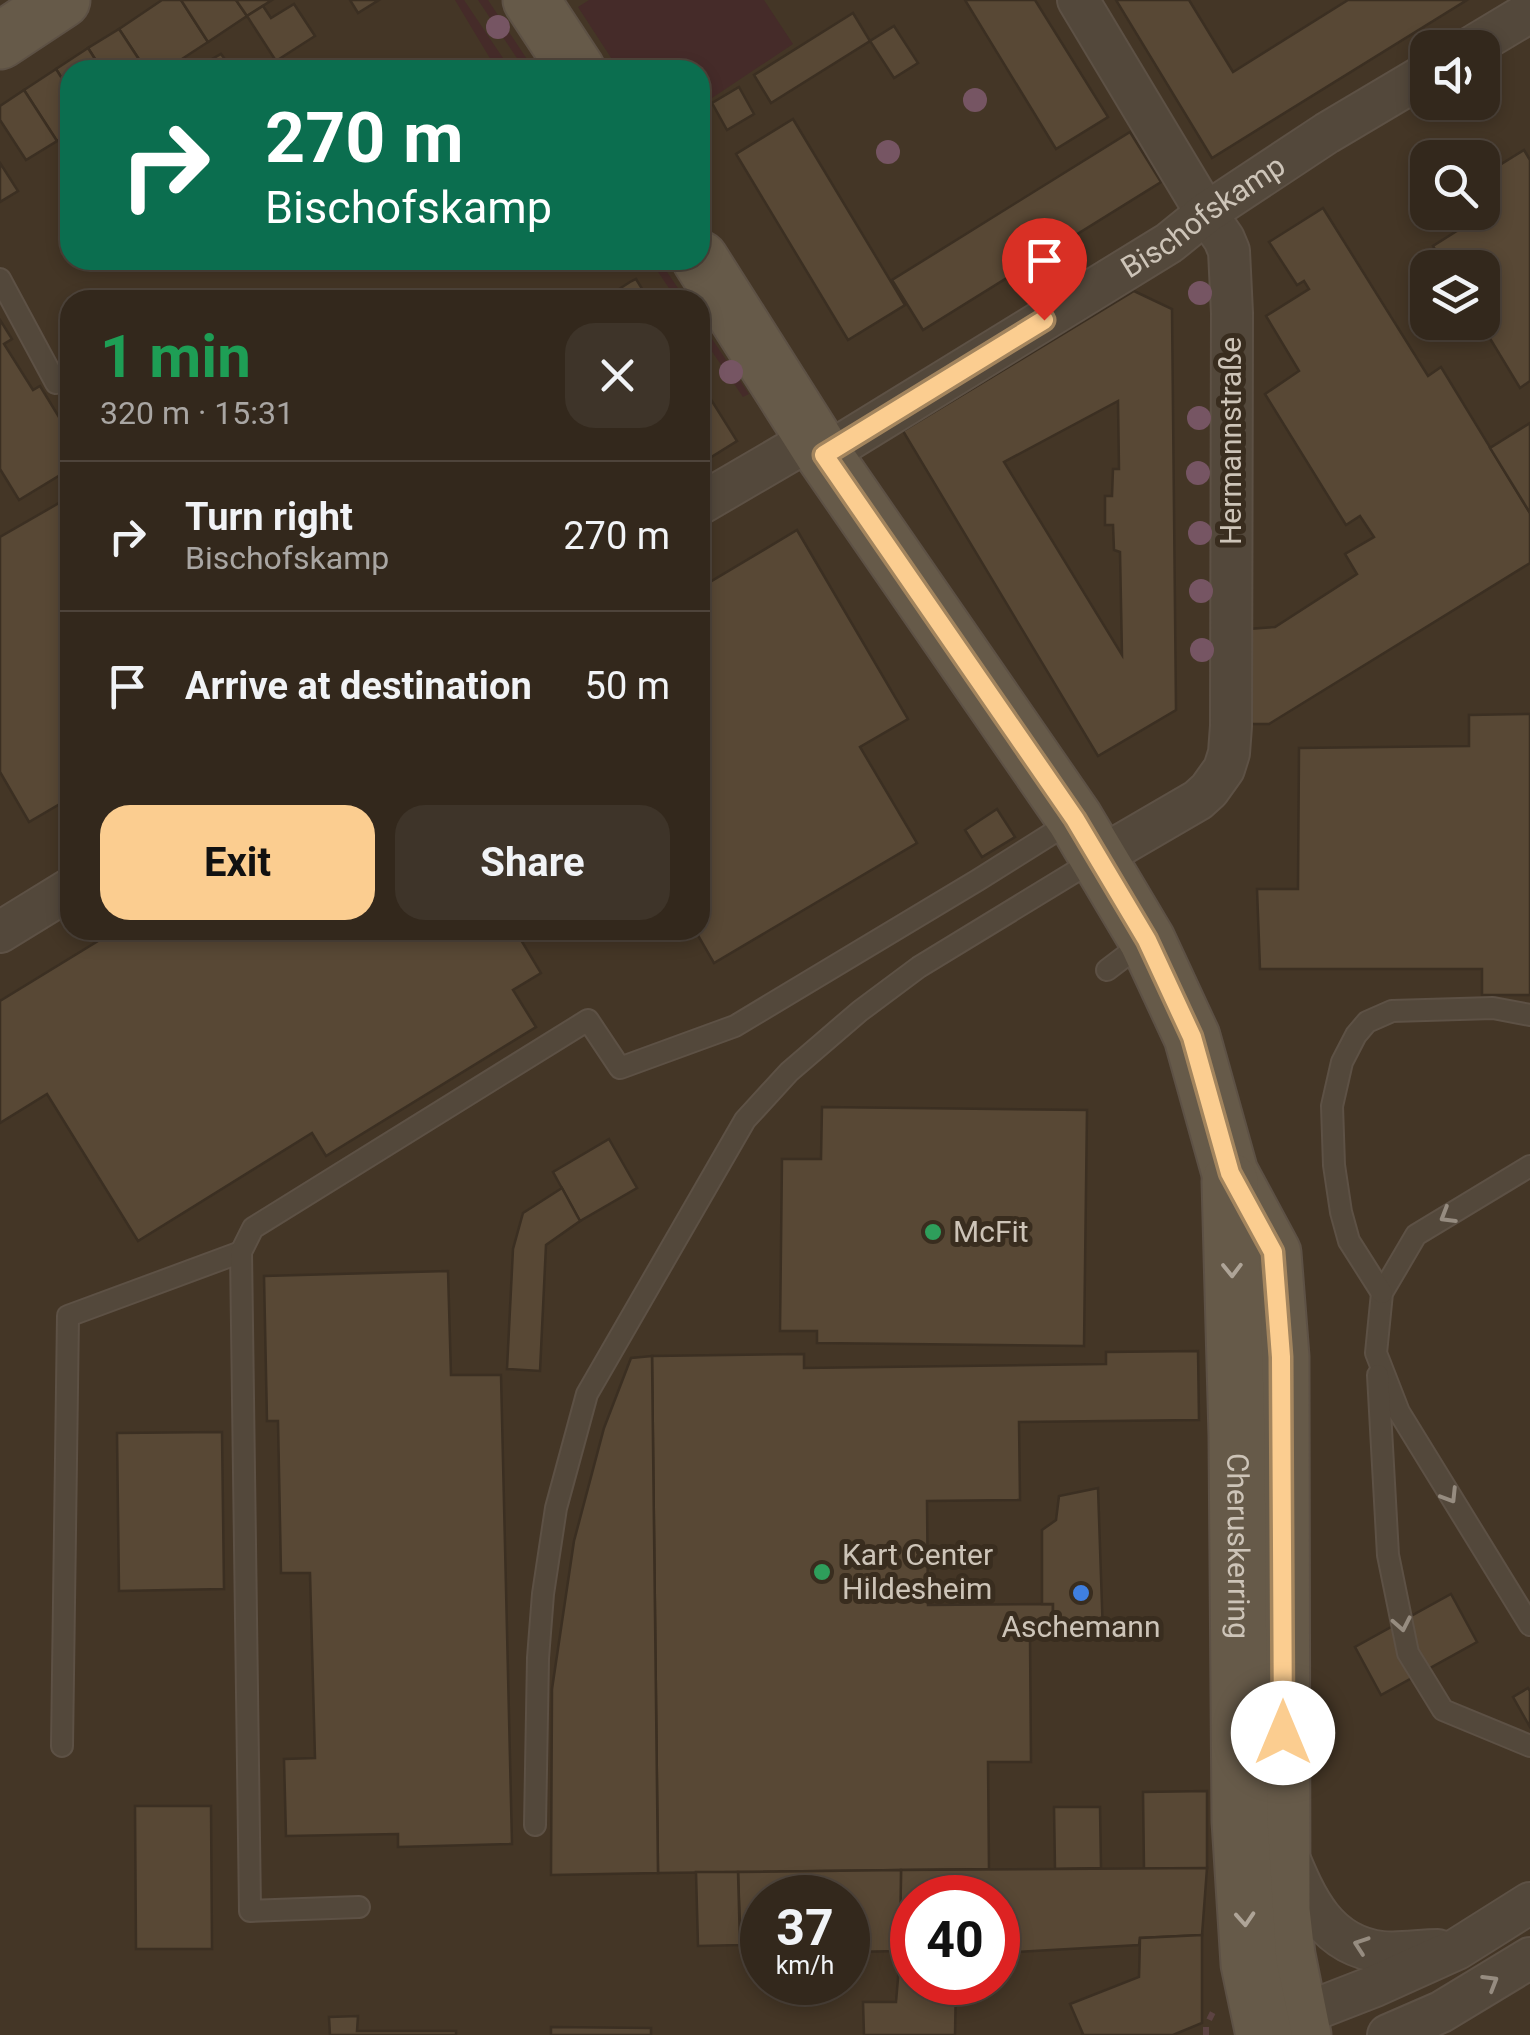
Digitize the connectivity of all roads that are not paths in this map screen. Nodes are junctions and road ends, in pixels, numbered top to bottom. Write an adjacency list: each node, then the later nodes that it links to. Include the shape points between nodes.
1 (62, 0): 6 (street)
2 (531, 0): 7 (street)
3 (1078, 0): 9 (street, Hermannstraße)
4 (1530, 12): 5 (street)
5 (1500, 30)
6 (0, 41)
7 (570, 60)
8 (1410, 83): 9 (street, Bischofskamp)
9 (1206, 213): 13 (street, Bischofskamp, via 1170,244); 15 (street, Hermannstraße, via 1224,238 1231,282 1229,753 1218,781 1198,800)
10 (707, 270): 13 (street, Cheruskerring)
11 (0, 279): 12 (lane)
12 (56, 383)
13 (818, 447): 14 (street, Bischofskamp); 15 (street, Cheruskerring)
14 (710, 499)
15 (1087, 838): 20 (street, Cheruskerring, via 1127,955 1192,1037); 21 (lane, via 978,880 735,1026 620,1068 588,1020 254,1228); 27 (lane, via 860,1012 745,1120 587,1394 556,1508 543,1594)
16 (60, 895): 17 (street)
17 (0, 932)
18 (1530, 1014): 22 (lane, via 1493,1008 1392,1011 1366,1022 1349,1048 1332,1106 1334,1165 1349,1241)
19 (1530, 1166): 22 (lane, one-way to 22, via 1416,1235)
20 (1230, 1173): 28 (street, Cheruskerring, via 1273,1252 1281,1357); 34 (street, Cheruskerring, one-way to 34, via 1240,1822 1249,1964)
21 (241, 1252): 25 (lane, via 68,1316); 30 (lane, via 250,1912)
22 (1382, 1293): 23 (lane)
23 (1376, 1353): 24 (lane, one-way to 24, via 1398,1412); 26 (lane, one-way to 26, via 1388,1554 1408,1652 1443,1710)
24 (1530, 1625)
25 (62, 1746)
26 (1530, 1746)
27 (536, 1826)
28 (1284, 1846): 31 (street, one-way to 28, via 1382,1952 1350,1943 1317,1916); 34 (street, Cheruskerring, via 1286,1956)
29 (1530, 1903): 31 (street)
30 (359, 1908)
31 (1457, 1949): 34 (street)
32 (1530, 1958): 33 (street, one-way to 32)
33 (1432, 2024): 35 (street)
34 (1276, 2030)
35 (1388, 2035)

